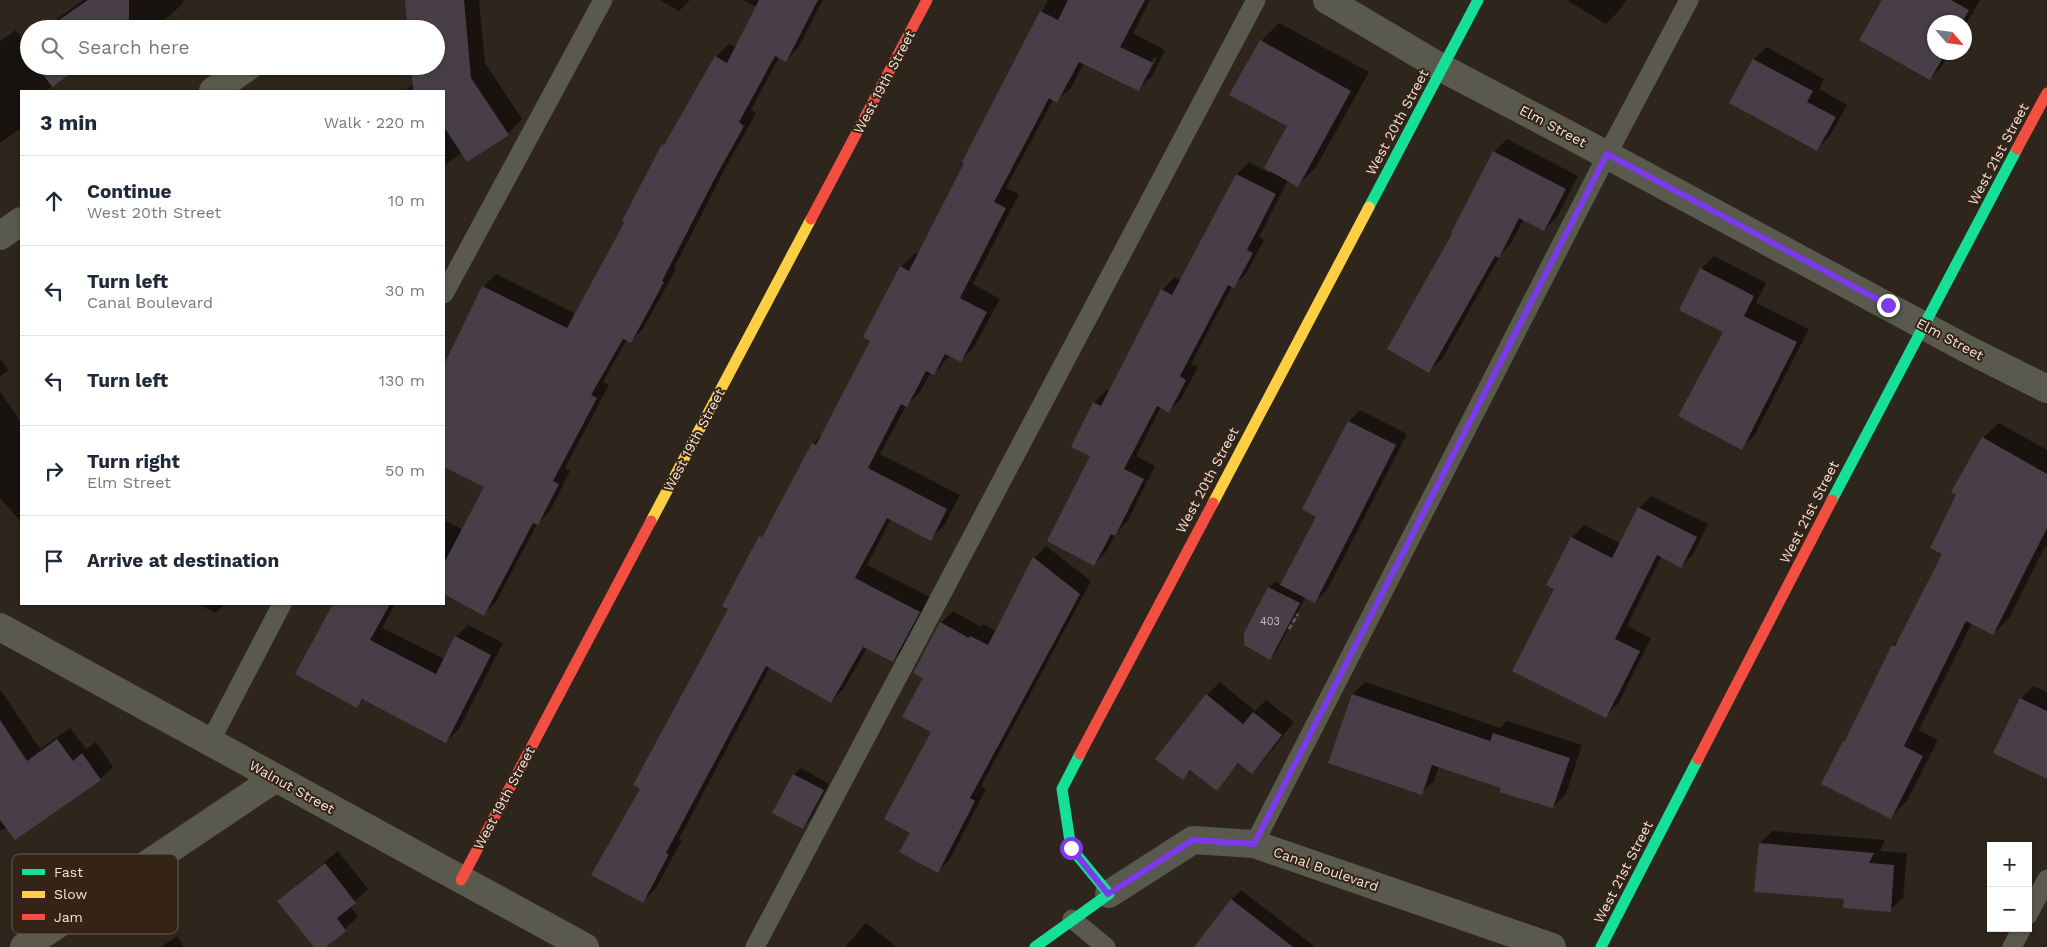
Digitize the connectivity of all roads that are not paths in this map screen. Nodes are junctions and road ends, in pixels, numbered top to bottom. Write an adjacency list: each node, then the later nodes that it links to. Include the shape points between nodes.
1 (602, 0): 14 (lane)
2 (927, 0): 24 (street, West 19th Street)
3 (1256, 0): 32 (lane)
4 (1327, 0): 7 (street, Elm Street)
5 (1478, 0): 7 (street, West 20th Street)
6 (1689, 0): 11 (lane)
7 (1442, 68): 11 (street, Elm Street); 25 (street, West 20th Street, via 1062,790 1071,848)
8 (236, 75): 9 (street)
9 (214, 90)
10 (2047, 93): 15 (street, West 21st Street)
11 (1607, 154): 15 (street, Elm Street); 21 (lane)
12 (20, 223): 13 (street)
13 (0, 236)
14 (445, 292)
15 (1924, 325): 16 (street, Elm Street); 36 (street, West 21st Street)
16 (2047, 389)
17 (281, 605): 19 (lane)
18 (0, 627): 19 (street, Walnut Street)
19 (210, 742): 20 (street, Walnut Street)
20 (276, 778): 22 (street); 24 (street, Walnut Street)
21 (1254, 844): 25 (street, Canal Boulevard, via 1193,840); 35 (street, Canal Boulevard)
22 (163, 854)
23 (2047, 879): 26 (lane)
24 (460, 880): 31 (street, Walnut Street)
25 (1108, 894): 27 (street)
26 (2032, 907)
27 (1072, 919): 33 (street); 34 (lane)
28 (2020, 932): 37 (lane)
29 (43, 934): 30 (street)
30 (24, 947)
31 (585, 947)
32 (755, 947)
33 (1035, 947)
34 (1106, 947)
35 (1552, 947)
36 (1601, 947)
37 (2012, 947)

